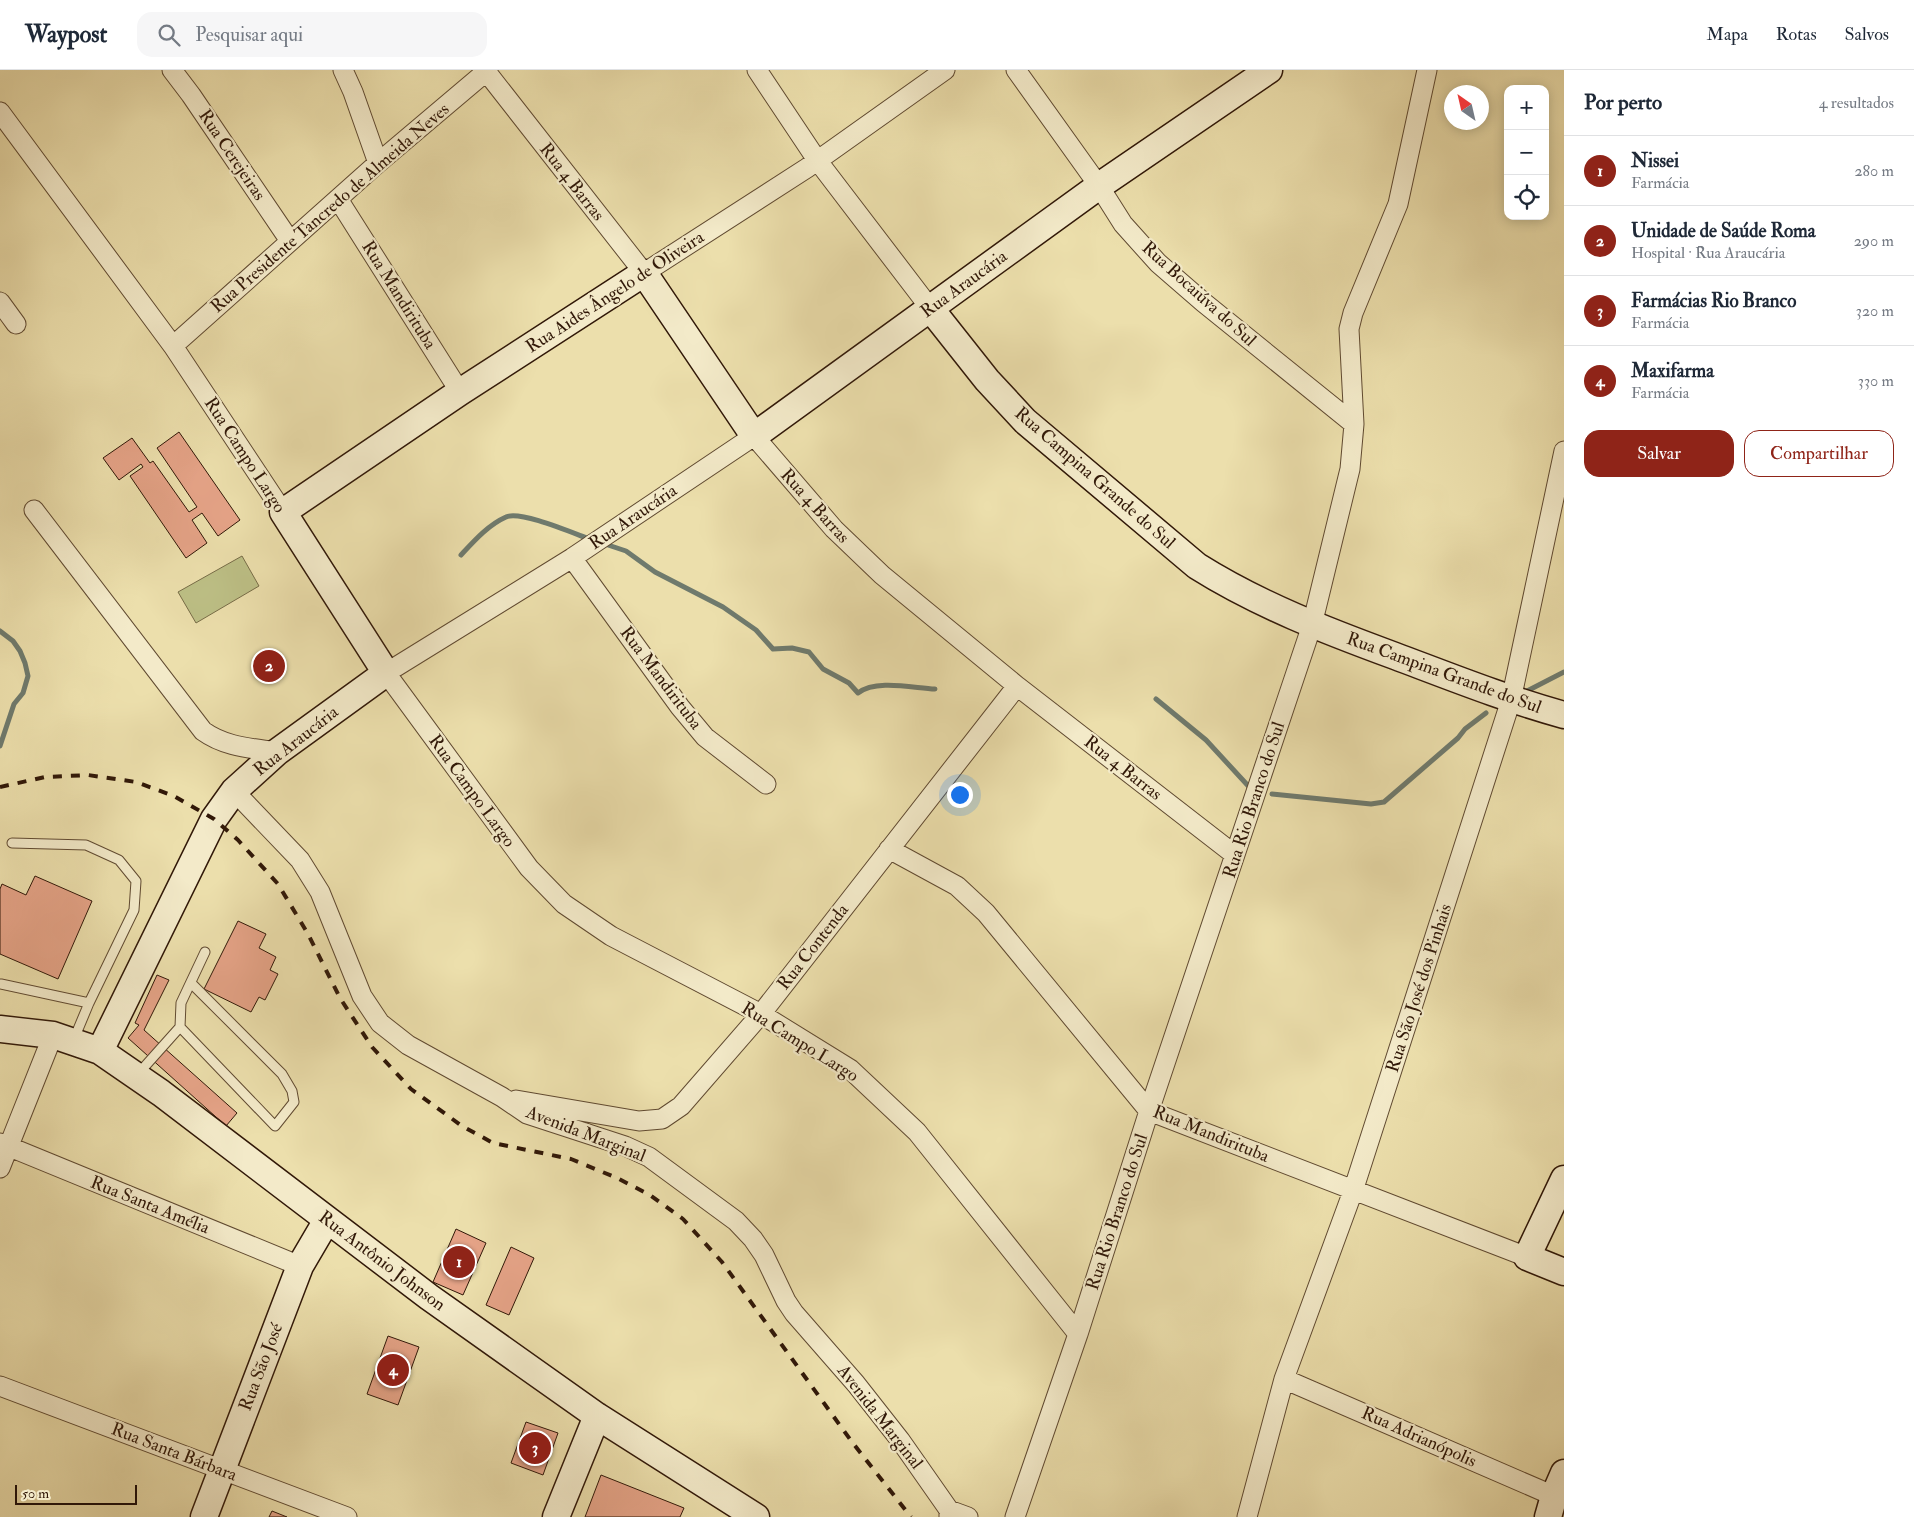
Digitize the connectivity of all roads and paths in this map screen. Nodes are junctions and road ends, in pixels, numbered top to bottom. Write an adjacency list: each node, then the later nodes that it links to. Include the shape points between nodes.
1 (172, 70): 14 (street, Rua Cerejeiras)
2 (343, 70): 11 (street)
3 (757, 70): 10 (street, Rua Campina Grande do Sul)
4 (945, 70): 10 (street, Rua Aides Ângelo de Oliveira)
5 (1016, 70): 12 (street, Rua Bocaiúva do Sul)
6 (1269, 70): 12 (street, Rua Araucária)
7 (1427, 70): 21 (street, Rua Rio Branco do Sul, via 1398,204 1349,329)
8 (486, 71): 11 (street, Rua Presidente Tancredo de Almeida Neves); 15 (street, Rua 4 Barras)
9 (0, 112): 19 (street, Rua Campo Largo)
10 (817, 160): 15 (street, Rua Aides Ângelo de Oliveira); 17 (street, Rua Campina Grande do Sul)
11 (378, 163): 13 (street, Rua Presidente Tancredo de Almeida Neves)
12 (1099, 186): 17 (street, Rua Araucária); 21 (street, Rua Bocaiúva do Sul, via 1123,224 1158,263)
13 (338, 199): 14 (street, Rua Presidente Tancredo de Almeida Neves); 20 (street, Rua Mandirituba)
14 (290, 241): 19 (street, Rua Presidente Tancredo de Almeida Neves)
15 (644, 273): 20 (street, Rua Aides Ângelo de Oliveira); 22 (street, Rua 4 Barras)
16 (0, 302): 18 (street)
17 (930, 308): 22 (street, Rua Araucária); 27 (street, Rua Campina Grande do Sul, via 986,380 1025,421 1197,566 1226,585)
18 (16, 324)
19 (173, 346): 25 (street, Rua Campo Largo)
20 (460, 392): 25 (street, Rua Aides Ângelo de Oliveira)
21 (1354, 424): 27 (street, Rua Rio Branco do Sul, via 1350,469)
22 (754, 436): 26 (street, Rua Araucária); 29 (street, Rua 4 Barras, via 834,529 882,576)
23 (1564, 451): 30 (street, Rua São José dos Pinhais)
24 (34, 510): 32 (street, via 203,731 216,740 233,745)
25 (283, 512): 28 (street, Rua Campo Largo)
26 (572, 558): 28 (street, Rua Araucária); 33 (street, Rua Mandirituba, via 705,737)
27 (1312, 625): 30 (street, Rua Campina Grande do Sul); 37 (street, Rua Rio Branco do Sul)
28 (386, 673): 32 (street, Rua Araucária); 42 (street, Rua Campo Largo, via 529,868 564,904 611,936)
29 (1017, 686): 36 (street, Rua Contenda); 37 (street, Rua 4 Barras)
30 (1512, 700): 31 (street, Rua Campina Grande do Sul); 53 (street, Rua São José dos Pinhais)
31 (1564, 715)
32 (278, 752): 34 (street, Rua Araucária)
33 (766, 784)
34 (234, 791): 46 (street, Rua Araucária, via 214,820); 48 (street, Avenida Marginal, via 300,860 320,892 362,996 380,1022 408,1045)
35 (12, 843): 41 (lane, via 86,845 119,860 136,881 134,910)
36 (889, 849): 42 (street, Rua Contenda); 49 (street, Rua Mandirituba, via 957,886 986,913)
37 (1235, 856): 49 (street, Rua Rio Branco do Sul)
38 (205, 952): 39 (lane)
39 (191, 983): 43 (lane, via 181,1003); 43 (lane, via 282,1074 292,1091 294,1102 275,1126)
40 (1, 984): 41 (lane)
41 (89, 1003): 45 (lane)
42 (761, 1014): 48 (street, Rua Contenda, via 681,1106 662,1119 639,1121); 58 (street, Rua Campo Largo, via 850,1069 917,1132)
43 (180, 1027): 47 (lane)
44 (0, 1029): 45 (street, Rua Antônio Johnson)
45 (63, 1038): 46 (street, Rua Antônio Johnson); 50 (street)
46 (100, 1052): 47 (street, Rua Antônio Johnson)
47 (136, 1076): 54 (street, Rua Antônio Johnson)
48 (502, 1097): 64 (street, Avenida Marginal, via 527,1114 625,1146 648,1157 736,1221 764,1255 794,1314 900,1440)
49 (1149, 1110): 53 (street, Rua Mandirituba); 58 (street, Rua Rio Branco do Sul)
50 (4, 1145): 51 (street); 56 (street, Rua Santa Amélia)
51 (0, 1168)
52 (1564, 1179): 55 (street)
53 (1353, 1190): 55 (street, Rua Mandirituba); 59 (street, Rua São José dos Pinhais)
54 (327, 1220): 56 (street, Rua São José); 61 (street, Rua Antônio Johnson, via 429,1298)
55 (1527, 1257): 57 (street, Rua Mandirituba)
56 (300, 1266): 62 (street, Rua São José)
57 (1564, 1272)
58 (1078, 1334): 70 (street, Rua Rio Branco do Sul)
59 (1284, 1378): 63 (street, Rua Adrianópolis); 71 (street, Rua São José dos Pinhais)
60 (0, 1386): 62 (street, Rua Santa Bárbara)
61 (597, 1416): 67 (street); 68 (street, Rua Antônio Johnson)
62 (220, 1470): 65 (street, Rua São José); 66 (street, Rua Santa Bárbara)
63 (1555, 1495)
64 (949, 1513): 69 (street)
65 (204, 1517)
66 (347, 1517)
67 (556, 1517)
68 (756, 1517)
69 (968, 1517)
70 (1015, 1517)
71 (1247, 1517)

